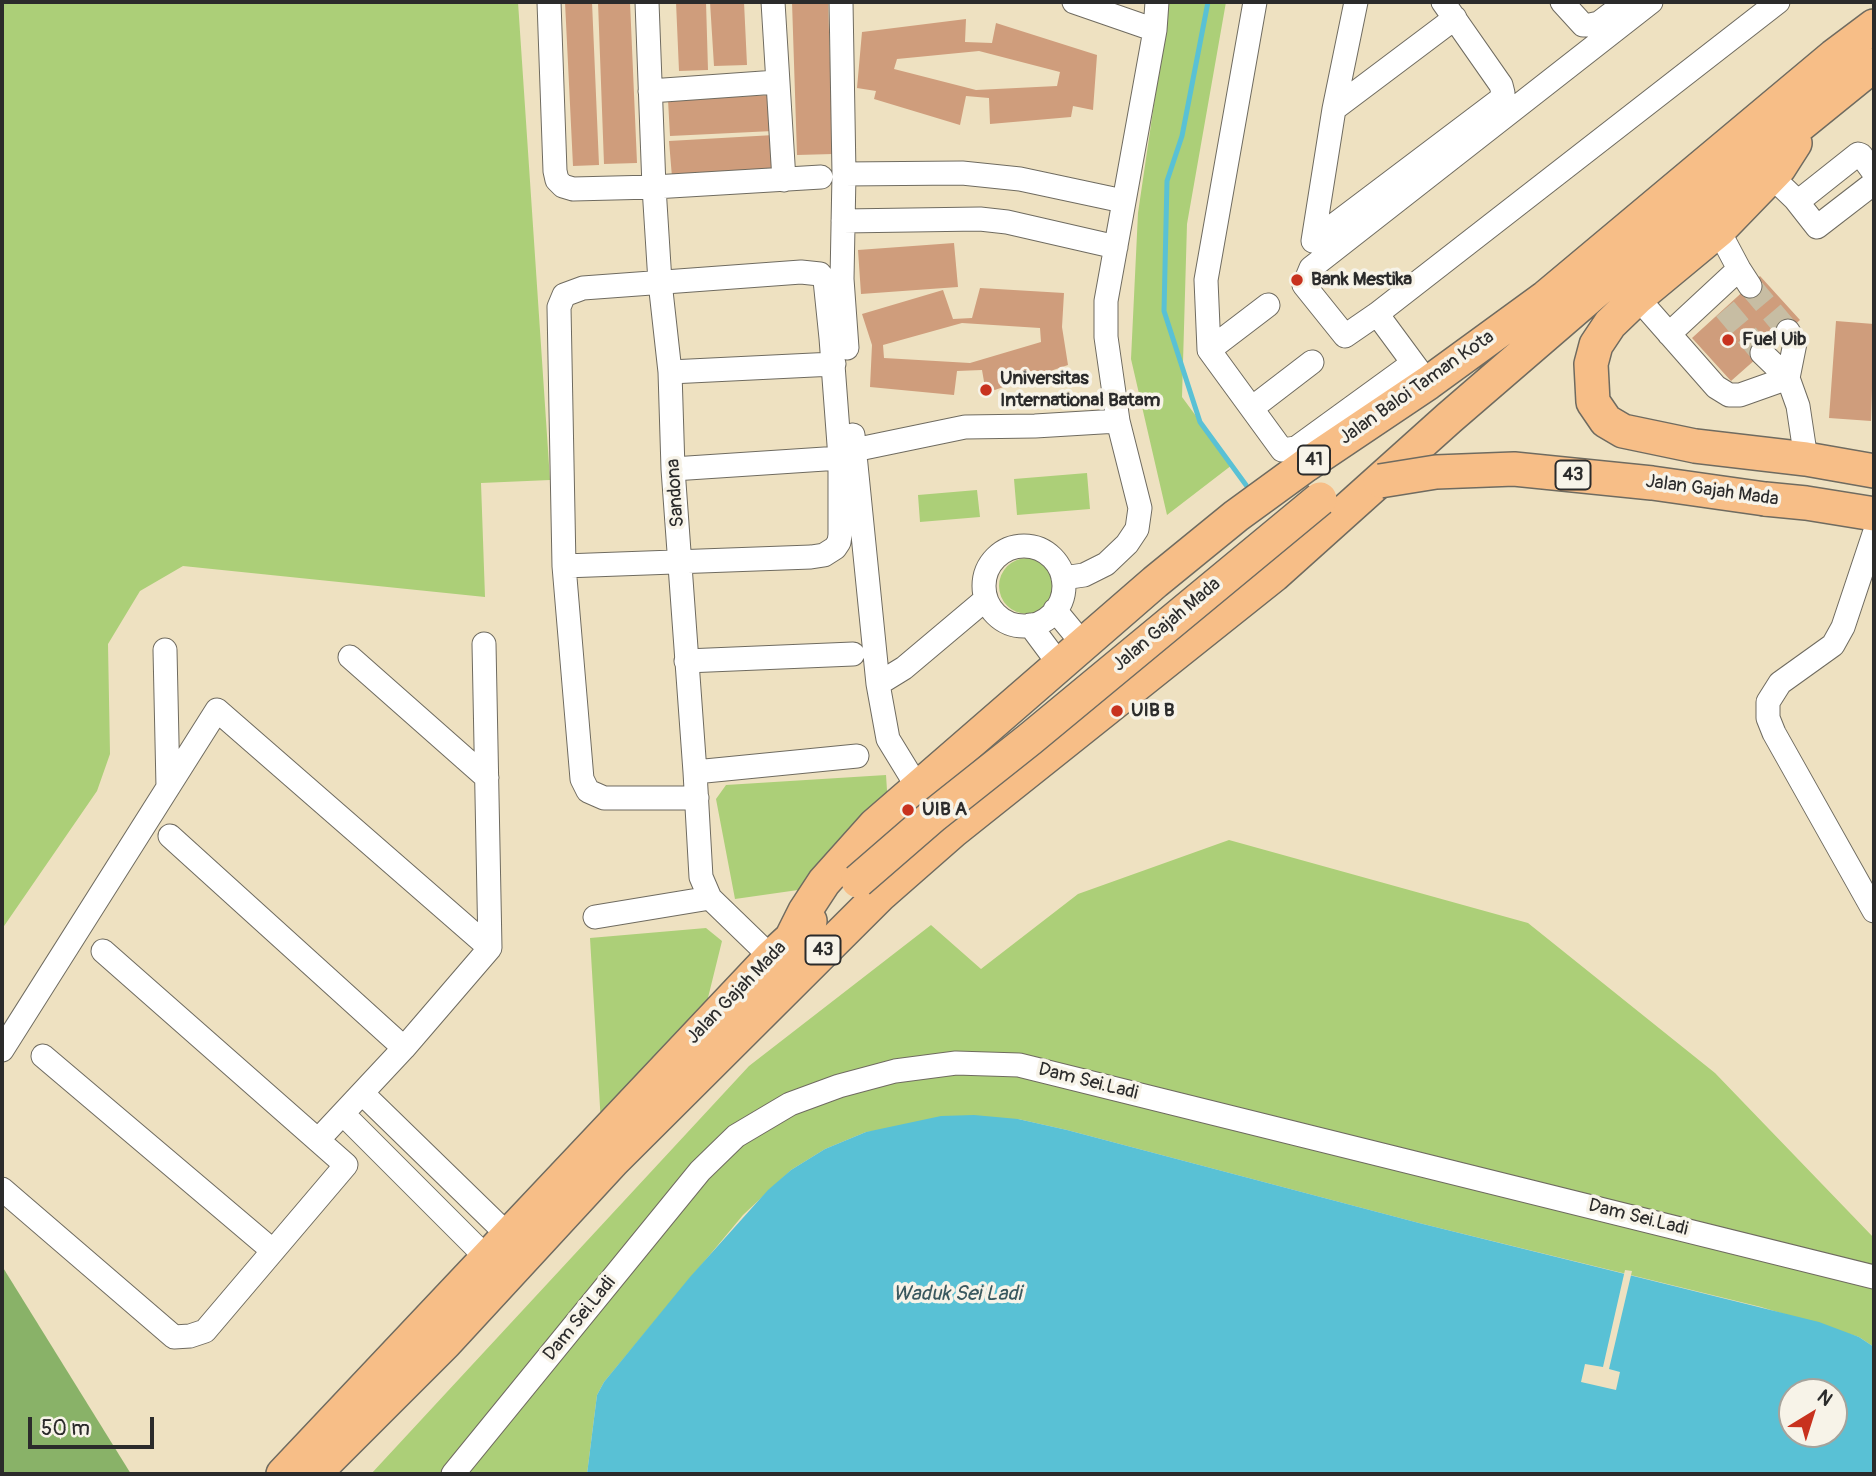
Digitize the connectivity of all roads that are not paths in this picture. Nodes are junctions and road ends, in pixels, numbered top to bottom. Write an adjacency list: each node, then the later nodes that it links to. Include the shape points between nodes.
1 (549, 2): 27 (street, via 557,180 573,189)
2 (647, 2): 18 (street, Sandona)
3 (773, 2): 17 (street)
4 (841, 2): 22 (street)
5 (1074, 2): 15 (street)
6 (1157, 2): 15 (street)
7 (1255, 2): 39 (street, via 1206,280)
8 (1356, 2): 19 (street)
9 (1562, 2): 10 (street, via 1583,25 1590,25)
10 (1627, 2)
11 (1651, 2): 36 (street, via 1311,268 1304,285 1345,335)
12 (1777, 2): 36 (street)
13 (1449, 10): 19 (street); 19 (street, via 1501,85 1501,99 1313,241)
14 (1874, 26): 16 (highway, Jalan Baloi Taman Kota / 41)
15 (1155, 30): 29 (street)
16 (1854, 67): 20 (highway, Jalan Baloi Taman Kota / 41); 44 (highway, Jalan Baloi Taman Kota / 41, via 1546,297)
17 (777, 82): 18 (street); 25 (street)
18 (650, 91): 27 (street, Sandona)
19 (1334, 109)
20 (1799, 124): 23 (highway, via 1794,148); 30 (highway, Jalan Baloi Taman Kota / 41)
21 (1874, 173): 28 (street, via 1858,154)
22 (845, 174): 29 (street, via 962,173 1020,179); 31 (street)
23 (1771, 176): 28 (street); 30 (highway)
24 (821, 177): 25 (street)
25 (785, 180): 27 (street)
26 (1874, 183): 28 (street, via 1816,227)
27 (654, 187): 33 (street, Sandona)
28 (1795, 200)
29 (1123, 201): 32 (street)
30 (1711, 216): 34 (highway, Jalan Baloi Taman Kota / 41); 38 (street, via 1745,278 1719,302)
31 (843, 221): 32 (street, via 980,219); 48 (street)
32 (1116, 247): 47 (street, via 1106,302 1106,337)
33 (660, 282): 42 (street, via 820,274 825,280); 43 (street, Sandona); 57 (street, via 572,290 561,300)
34 (1626, 286): 38 (street); 49 (highway, via 1591,364 1593,402 1606,421 1623,431 1695,446); 52 (highway, Jalan Baloi Taman Kota / 41, via 1449,418)
35 (1268, 304): 39 (street)
36 (1377, 314): 44 (street)
37 (1788, 331): 45 (street, via 1795,343)
38 (1669, 334): 45 (street, via 1716,387 1730,395)
39 (1208, 344): 46 (street)
40 (1762, 353): 45 (street)
41 (1312, 362): 46 (street)
42 (834, 364): 43 (street); 48 (street)
43 (670, 372): 50 (street, Sandona)
44 (1421, 373): 46 (street, via 1296,448 1282,450); 54 (highway, Jalan Baloi Taman Kota / 41)
45 (1788, 378): 49 (street, via 1798,406)
46 (1252, 408)
47 (1118, 421): 48 (street, via 965,427); 59 (street, via 1140,508 1137,529 1106,564 1084,575)
48 (847, 454): 50 (street); 56 (street, via 839,542 830,552 811,557); 69 (street)
49 (1806, 459): 51 (highway)
50 (673, 469): 56 (street, Sandona)
51 (1874, 471)
52 (1382, 480): 58 (highway, Jalan Gajah Mada / 43)
53 (1874, 514): 80 (highway, Jalan Gajah Mada / 43, bridge, via 1514,469 1436,472 1339,491 1320,499)
54 (1236, 516): 58 (highway, via 1260,521 1271,531 1278,558); 66 (highway, Jalan Baloi Taman Kota / 41)
55 (1874, 534): 78 (street, via 1833,645 1780,683 1768,702 1774,733)
56 (680, 563): 57 (street); 68 (street, Sandona)
57 (564, 566): 75 (street, via 582,779 588,791 615,800)
58 (1274, 575): 94 (highway, Jalan Gajah Mada / 43, via 963,822 880,895 613,1161 445,1343)
59 (1063, 578): 60 (street, via 1050,555 1026,546 1013,547 991,562 985,573); 61 (street)
60 (986, 599): 62 (street, via 1003,620); 69 (street, via 904,668)
61 (1055, 610): 62 (street); 66 (street)
62 (1030, 625): 66 (street)
63 (484, 644): 72 (street)
64 (165, 650): 73 (street)
65 (853, 654): 68 (street)
66 (1071, 654): 74 (highway, Jalan Baloi Taman Kota / 41)
67 (350, 657): 72 (street)
68 (686, 661): 71 (street, Sandona)
69 (878, 684): 74 (street, via 888,739)
70 (857, 756): 71 (street)
71 (695, 772): 75 (street, Sandona)
72 (487, 778): 81 (street)
73 (168, 786): 81 (street, via 217,710); 84 (street)
74 (918, 788): 80 (highway, Jalan Baloi Taman Kota / 41, via 824,881)
75 (697, 798): 77 (street, Sandona, via 701,877)
76 (170, 836): 83 (street)
77 (710, 898): 79 (street); 80 (street, Sandona)
78 (1874, 911)
79 (595, 917)
80 (782, 946): 90 (highway, Jalan Gajah Mada / 43)
81 (490, 947): 83 (street)
82 (103, 950): 88 (street)
83 (404, 1048): 86 (street)
84 (2, 1050)
85 (43, 1056): 91 (street)
86 (362, 1093): 87 (street); 90 (street)
87 (343, 1114): 88 (street); 90 (street)
88 (318, 1140): 91 (street, via 346,1165)
89 (2, 1189): 91 (street, via 174,1337 205,1331)
90 (497, 1247): 93 (highway, Jalan Gajah Mada / 43)
91 (272, 1250)
92 (1874, 1277): 95 (street, Dam Sei.Ladi, via 1019,1065 956,1063 895,1071 790,1104 736,1136 700,1171)
93 (283, 1474)
94 (314, 1474)
95 (453, 1474)

